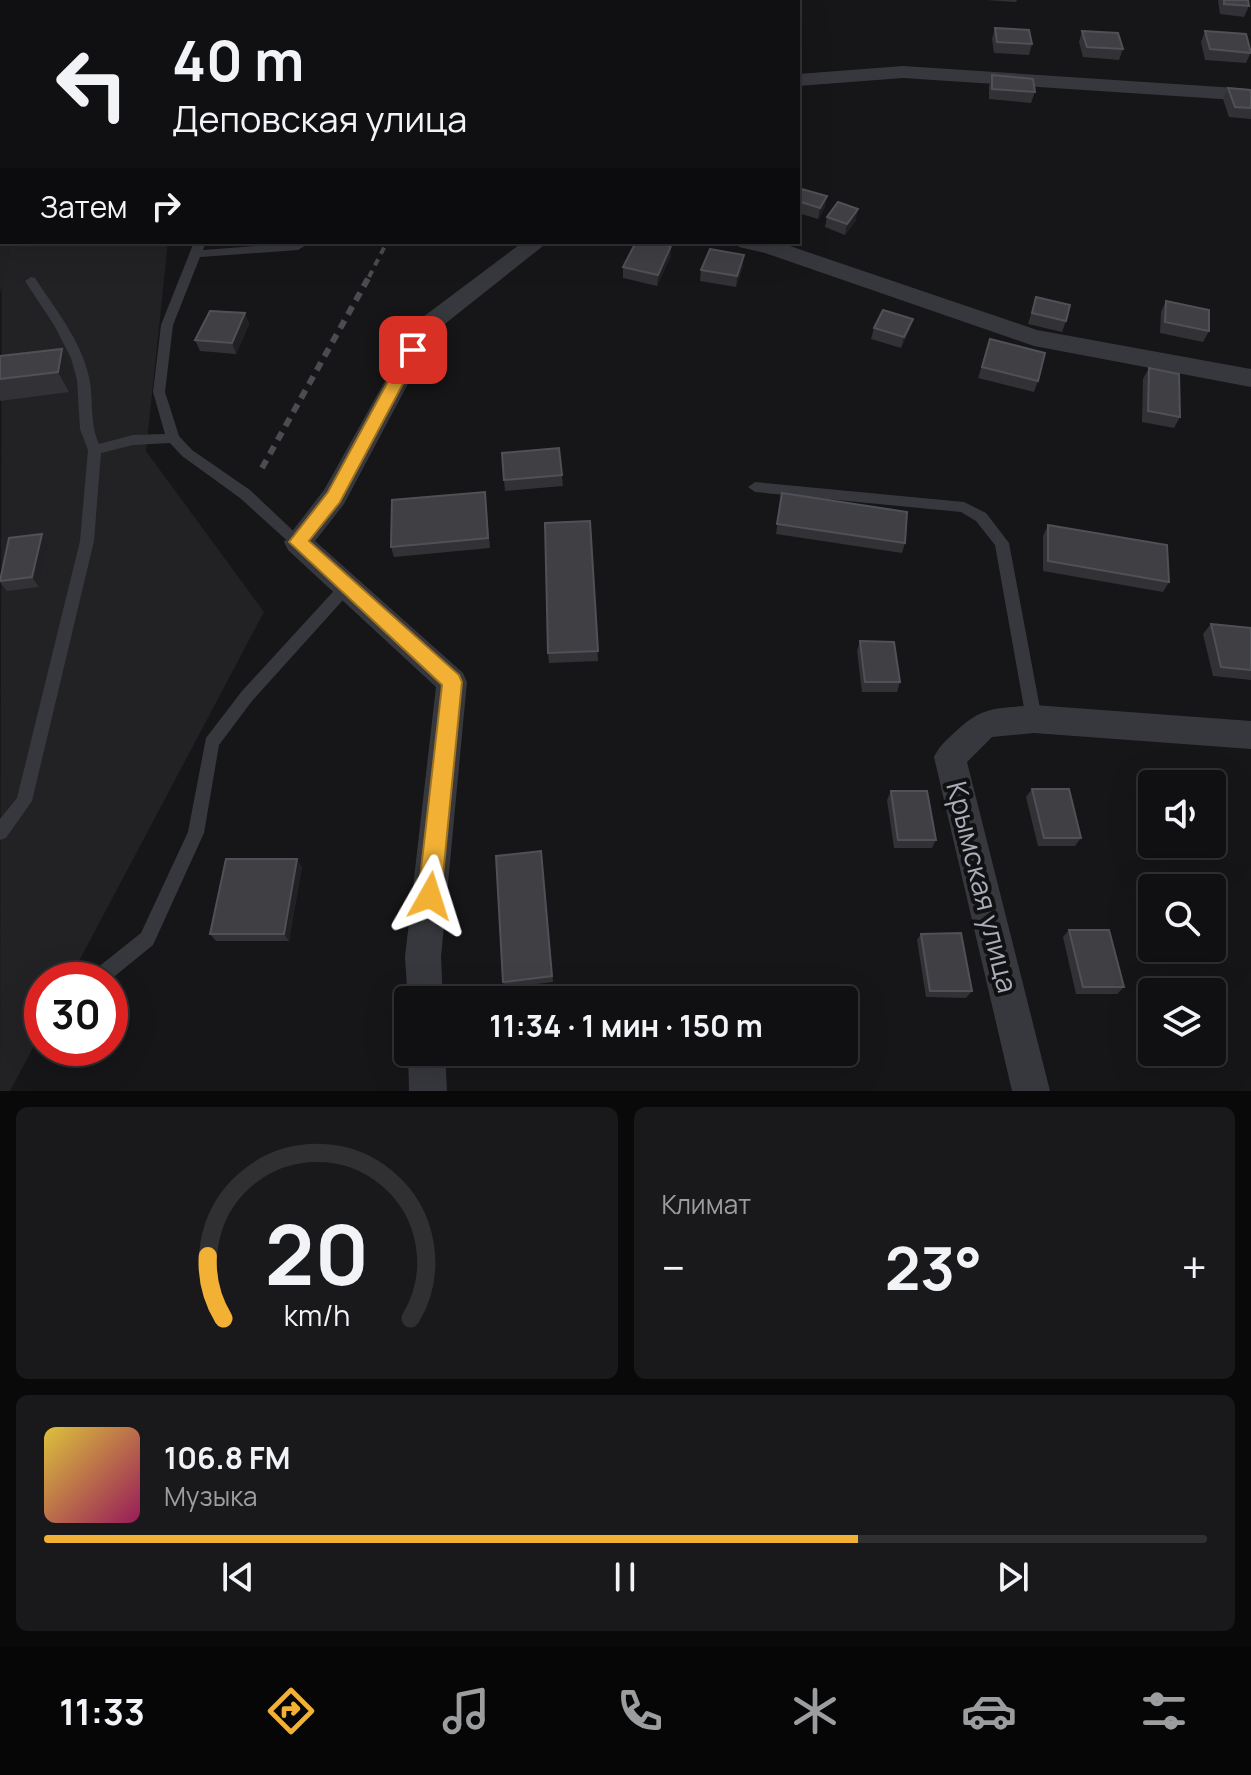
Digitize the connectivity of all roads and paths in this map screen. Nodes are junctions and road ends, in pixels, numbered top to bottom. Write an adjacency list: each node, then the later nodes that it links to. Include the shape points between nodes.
1 (800, 80): 2 (street, via 903,72)
2 (1251, 95)
3 (302, 244): 6 (lane)
4 (535, 244): 12 (street, via 427,326 334,497)
5 (756, 244): 8 (street, via 1034,338)
6 (198, 248): 9 (lane, via 167,325 159,392)
7 (31, 281): 10 (lane, via 82,371 85,432)
8 (1251, 378)
9 (173, 438): 10 (lane, via 133,440); 12 (lane)
10 (95, 450): 16 (lane, via 87,541 24,801)
11 (755, 487): 14 (lane, via 964,507 981,517 1002,543)
12 (298, 542): 13 (street)
13 (347, 586): 17 (lane, via 247,696 212,743 196,833 147,939); 18 (street, via 452,682)
14 (1034, 719): 15 (street, Крымская улица); 21 (street, Крымская улица, via 984,724 950,757)
15 (1251, 735)
16 (0, 832)
17 (118, 962)
18 (424, 986)
19 (427, 1066): 20 (street)
20 (428, 1091)
21 (1031, 1091)

